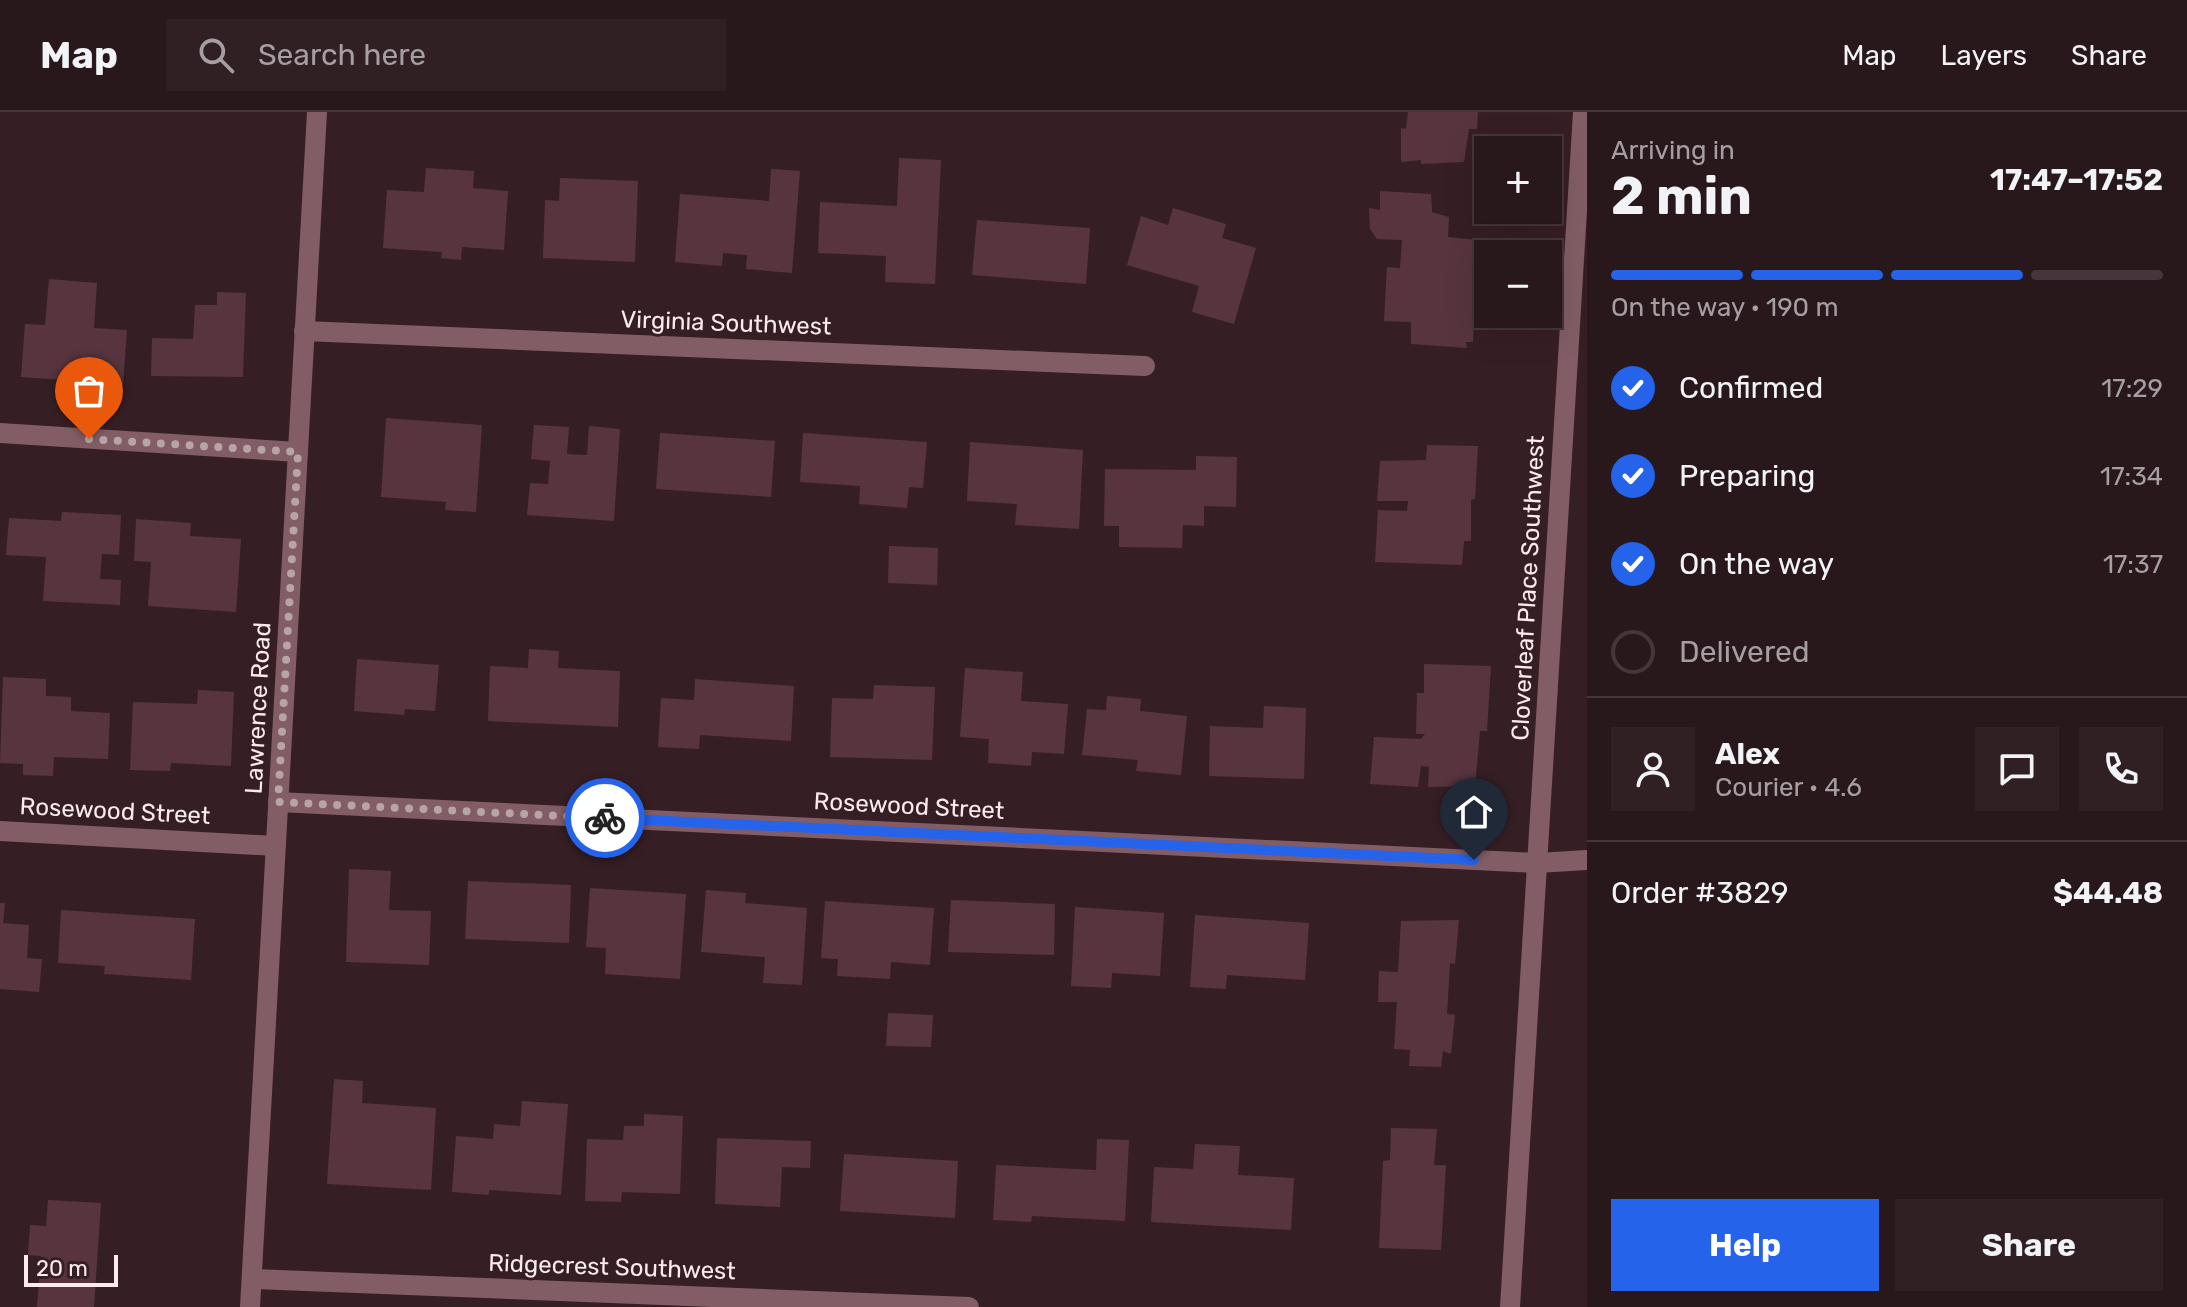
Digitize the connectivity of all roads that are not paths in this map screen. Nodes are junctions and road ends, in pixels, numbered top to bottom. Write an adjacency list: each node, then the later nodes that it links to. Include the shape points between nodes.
1 (317, 112): 3 (street, Lawrence Road)
2 (1583, 112): 11 (street, Cloverleaf Place Southwest)
3 (304, 331): 4 (street, Virginia Southwest); 6 (street, Lawrence Road)
4 (1145, 366)
5 (0, 433): 6 (street)
6 (298, 452): 7 (street, Lawrence Road)
7 (278, 802): 9 (street, Lawrence Road); 11 (street, Rosewood Street)
8 (0, 831): 9 (street, Rosewood Street)
9 (276, 846): 12 (street, Lawrence Road)
10 (1587, 860): 11 (street, Rosewood Street)
11 (1537, 863): 15 (street, Cloverleaf Place Southwest)
12 (252, 1279): 13 (street, Lawrence Road); 14 (street, Ridgecrest Southwest)
13 (250, 1307)
14 (969, 1307)
15 (1510, 1307)

